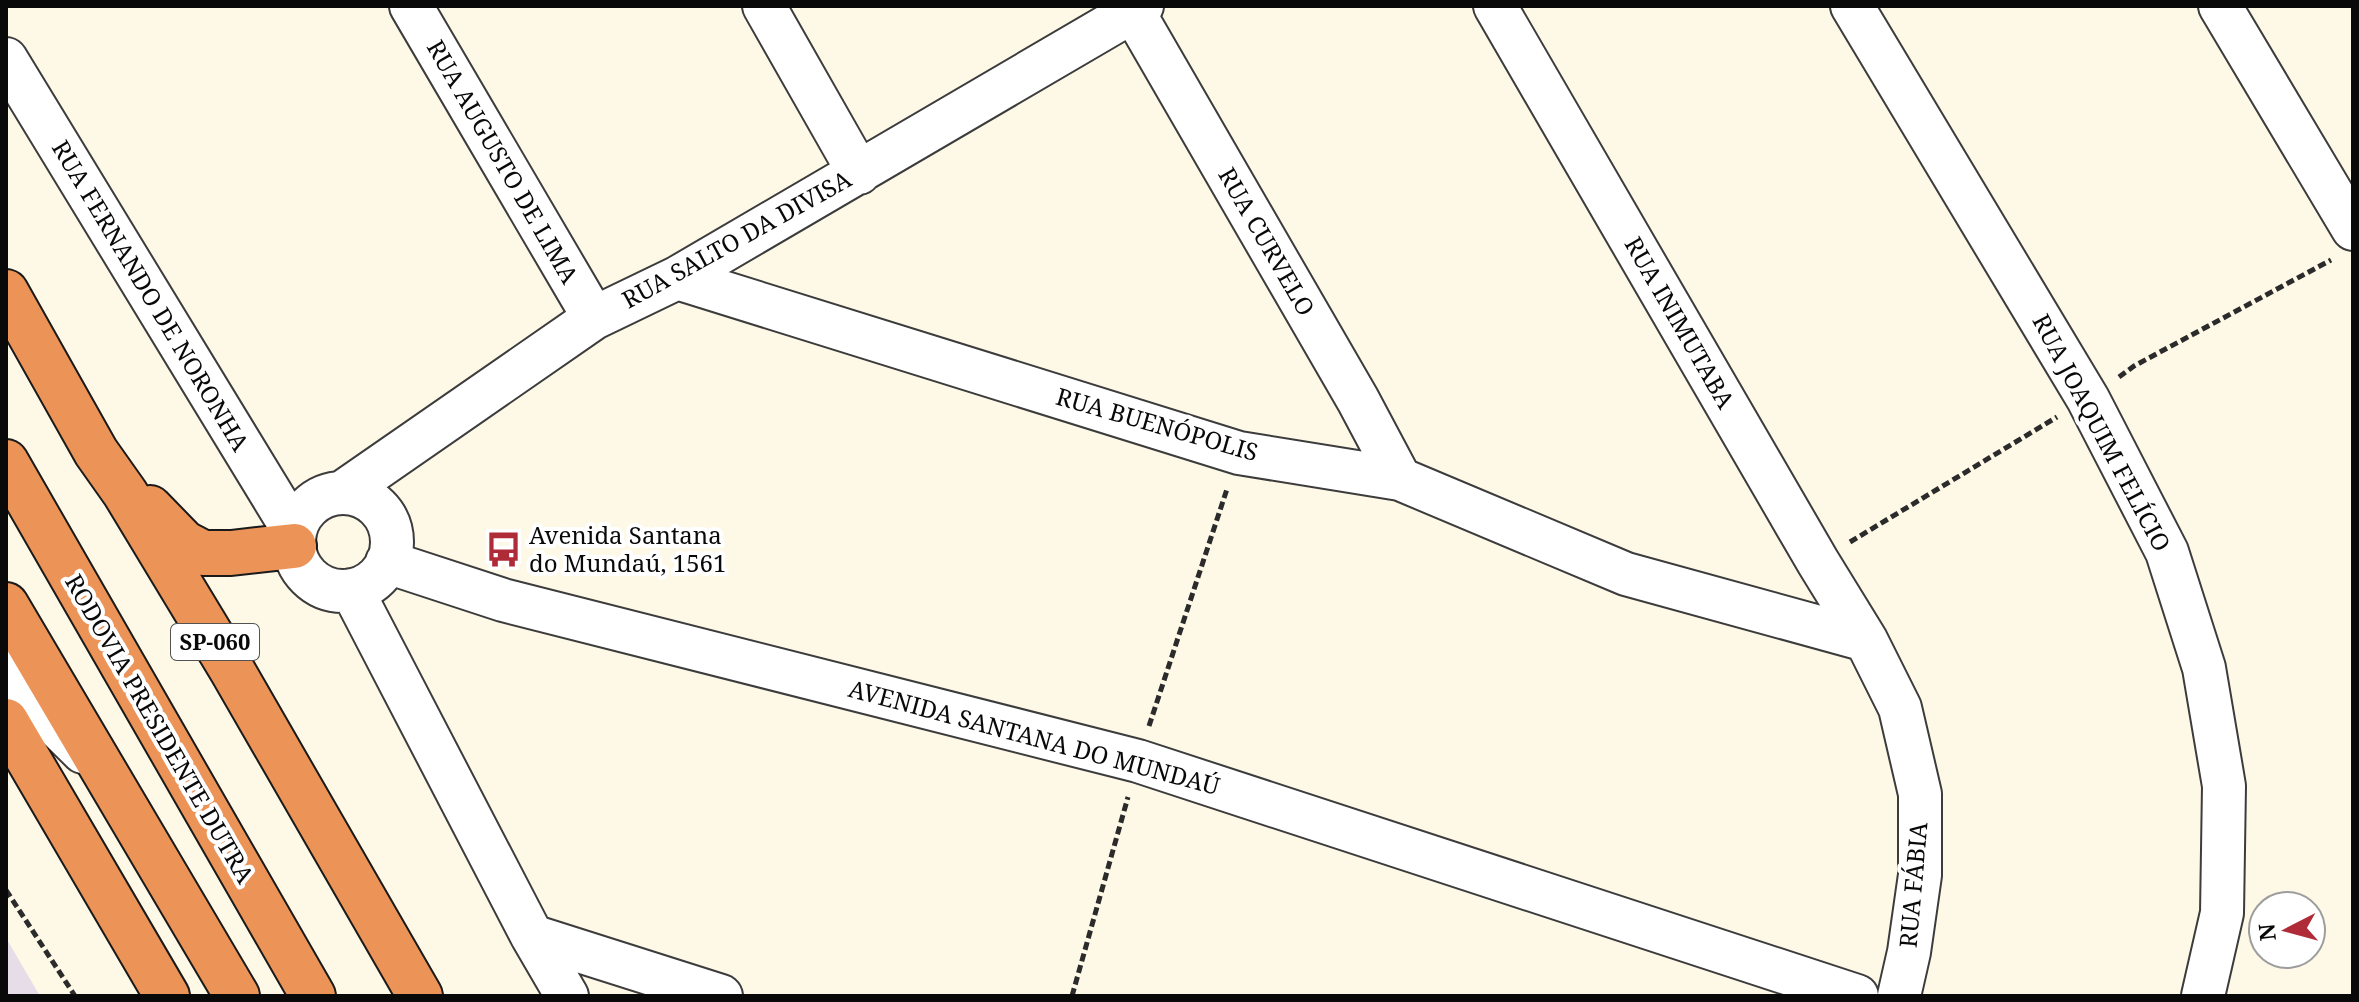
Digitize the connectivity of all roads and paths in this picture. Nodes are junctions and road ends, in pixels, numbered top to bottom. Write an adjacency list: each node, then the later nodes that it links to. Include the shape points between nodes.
1 (411, 6): 12 (street, RUA AUGUSTO DE LIMA)
2 (764, 6): 8 (street)
3 (1495, 6): 21 (street, RUA INIMUTABA)
4 (1852, 6): 36 (street, RUA JOAQUIM FELÍCIO, via 2088,399 2167,552 2204,668 2224,786 2222,913)
5 (2220, 6): 9 (street)
6 (1135, 8): 8 (street, RUA SALTO DA DIVISA); 15 (street, RUA CURVELO)
7 (6, 59): 17 (street, RUA FERNANDO DE NORONHA)
8 (859, 173): 10 (street, RUA SALTO DA DIVISA)
9 (2353, 229)
10 (677, 278): 12 (street, RUA SALTO DA DIVISA); 15 (street, RUA BUENÓPOLIS, via 1239,453)
11 (6, 292): 13 (highway, SP-060)
12 (594, 318): 16 (street, RUA SALTO DA DIVISA)
13 (96, 452): 17 (highway, via 184,543 203,553 231,553); 31 (highway, SP-060, via 232,670)
14 (6, 462): 30 (highway, RODOVIA PRESIDENTE DUTRA)
15 (1400, 479): 21 (street, RUA BUENÓPOLIS, via 1626,574)
16 (343, 492): 17 (street, via 329,494 306,509); 18 (street, via 380,509 391,535)
17 (294, 539): 19 (street, via 297,559 313,581)
18 (387, 562): 19 (street, via 373,580); 34 (street, AVENIDA SANTANA DO MUNDAÚ, via 503,600 1138,761)
19 (352, 590): 26 (street)
20 (6, 605): 24 (highway)
21 (1866, 640): 35 (street, RUA FÁBIA, via 1900,708 1920,794 1920,875)
22 (6, 668): 24 (street, via 26,696)
23 (6, 721): 28 (highway)
24 (108, 778): 29 (highway)
25 (6, 890): 27 (path)
26 (532, 936): 32 (street); 33 (street)
27 (75, 996)
28 (167, 996)
29 (237, 996)
30 (313, 996)
31 (420, 996)
32 (567, 996)
33 (721, 996)
34 (1857, 996)
35 (1899, 996)
36 (2203, 996)

